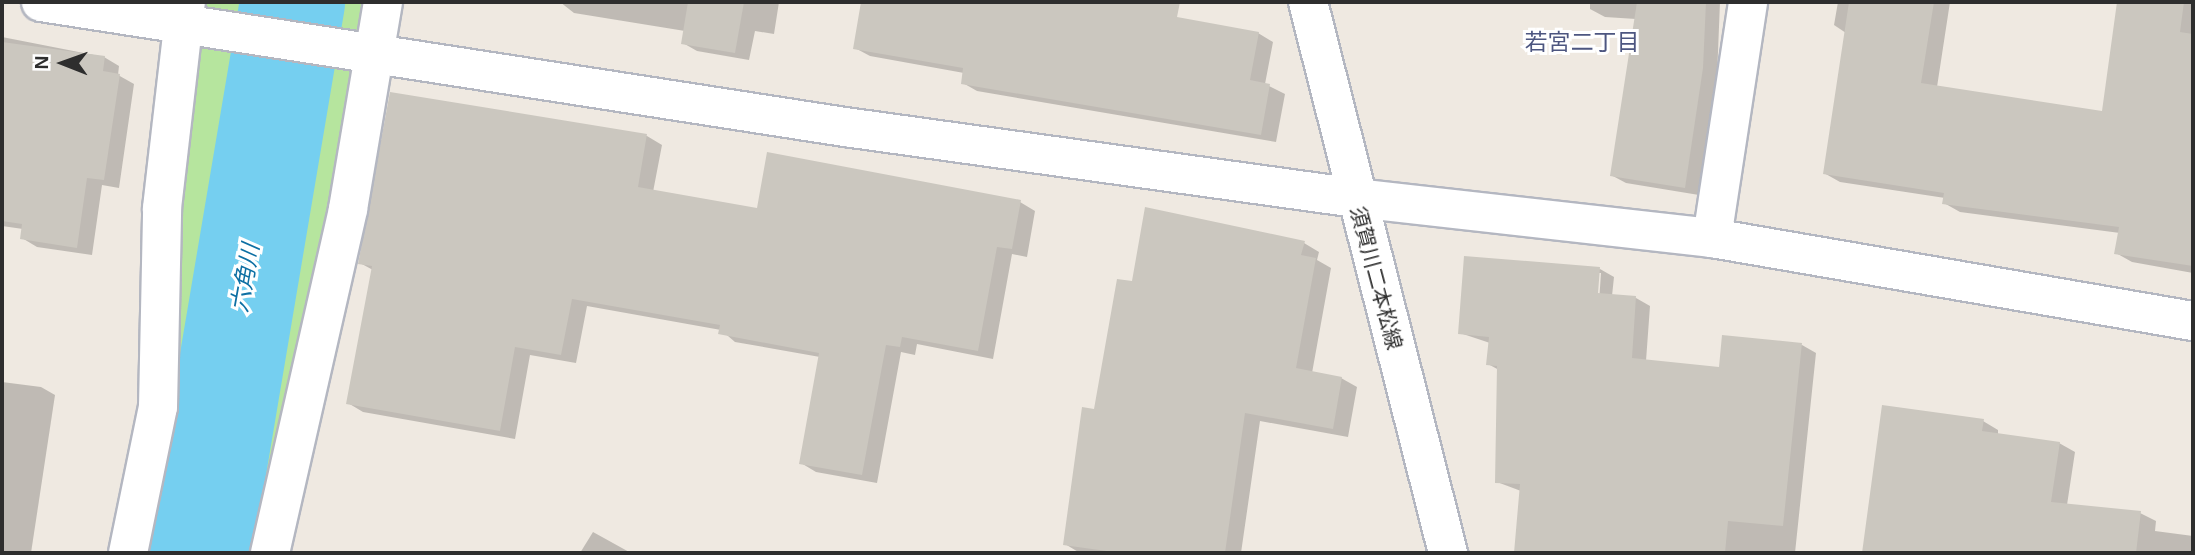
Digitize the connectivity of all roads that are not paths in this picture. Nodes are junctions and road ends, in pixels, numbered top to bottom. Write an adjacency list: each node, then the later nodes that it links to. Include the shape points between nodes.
1 (41, 2): 5 (street)
2 (383, 2): 6 (street)
3 (1308, 2): 7 (street, 須賀川二本松線)
4 (1748, 2): 8 (street)
5 (185, 12): 6 (street); 10 (street, via 162,208 158,407)
6 (373, 52): 7 (street, via 845,127); 11 (street, via 348,209)
7 (1356, 198): 8 (street); 12 (street, 須賀川二本松線)
8 (1712, 238): 9 (street)
9 (2193, 321)
10 (128, 553)
11 (270, 553)
12 (1448, 553)

